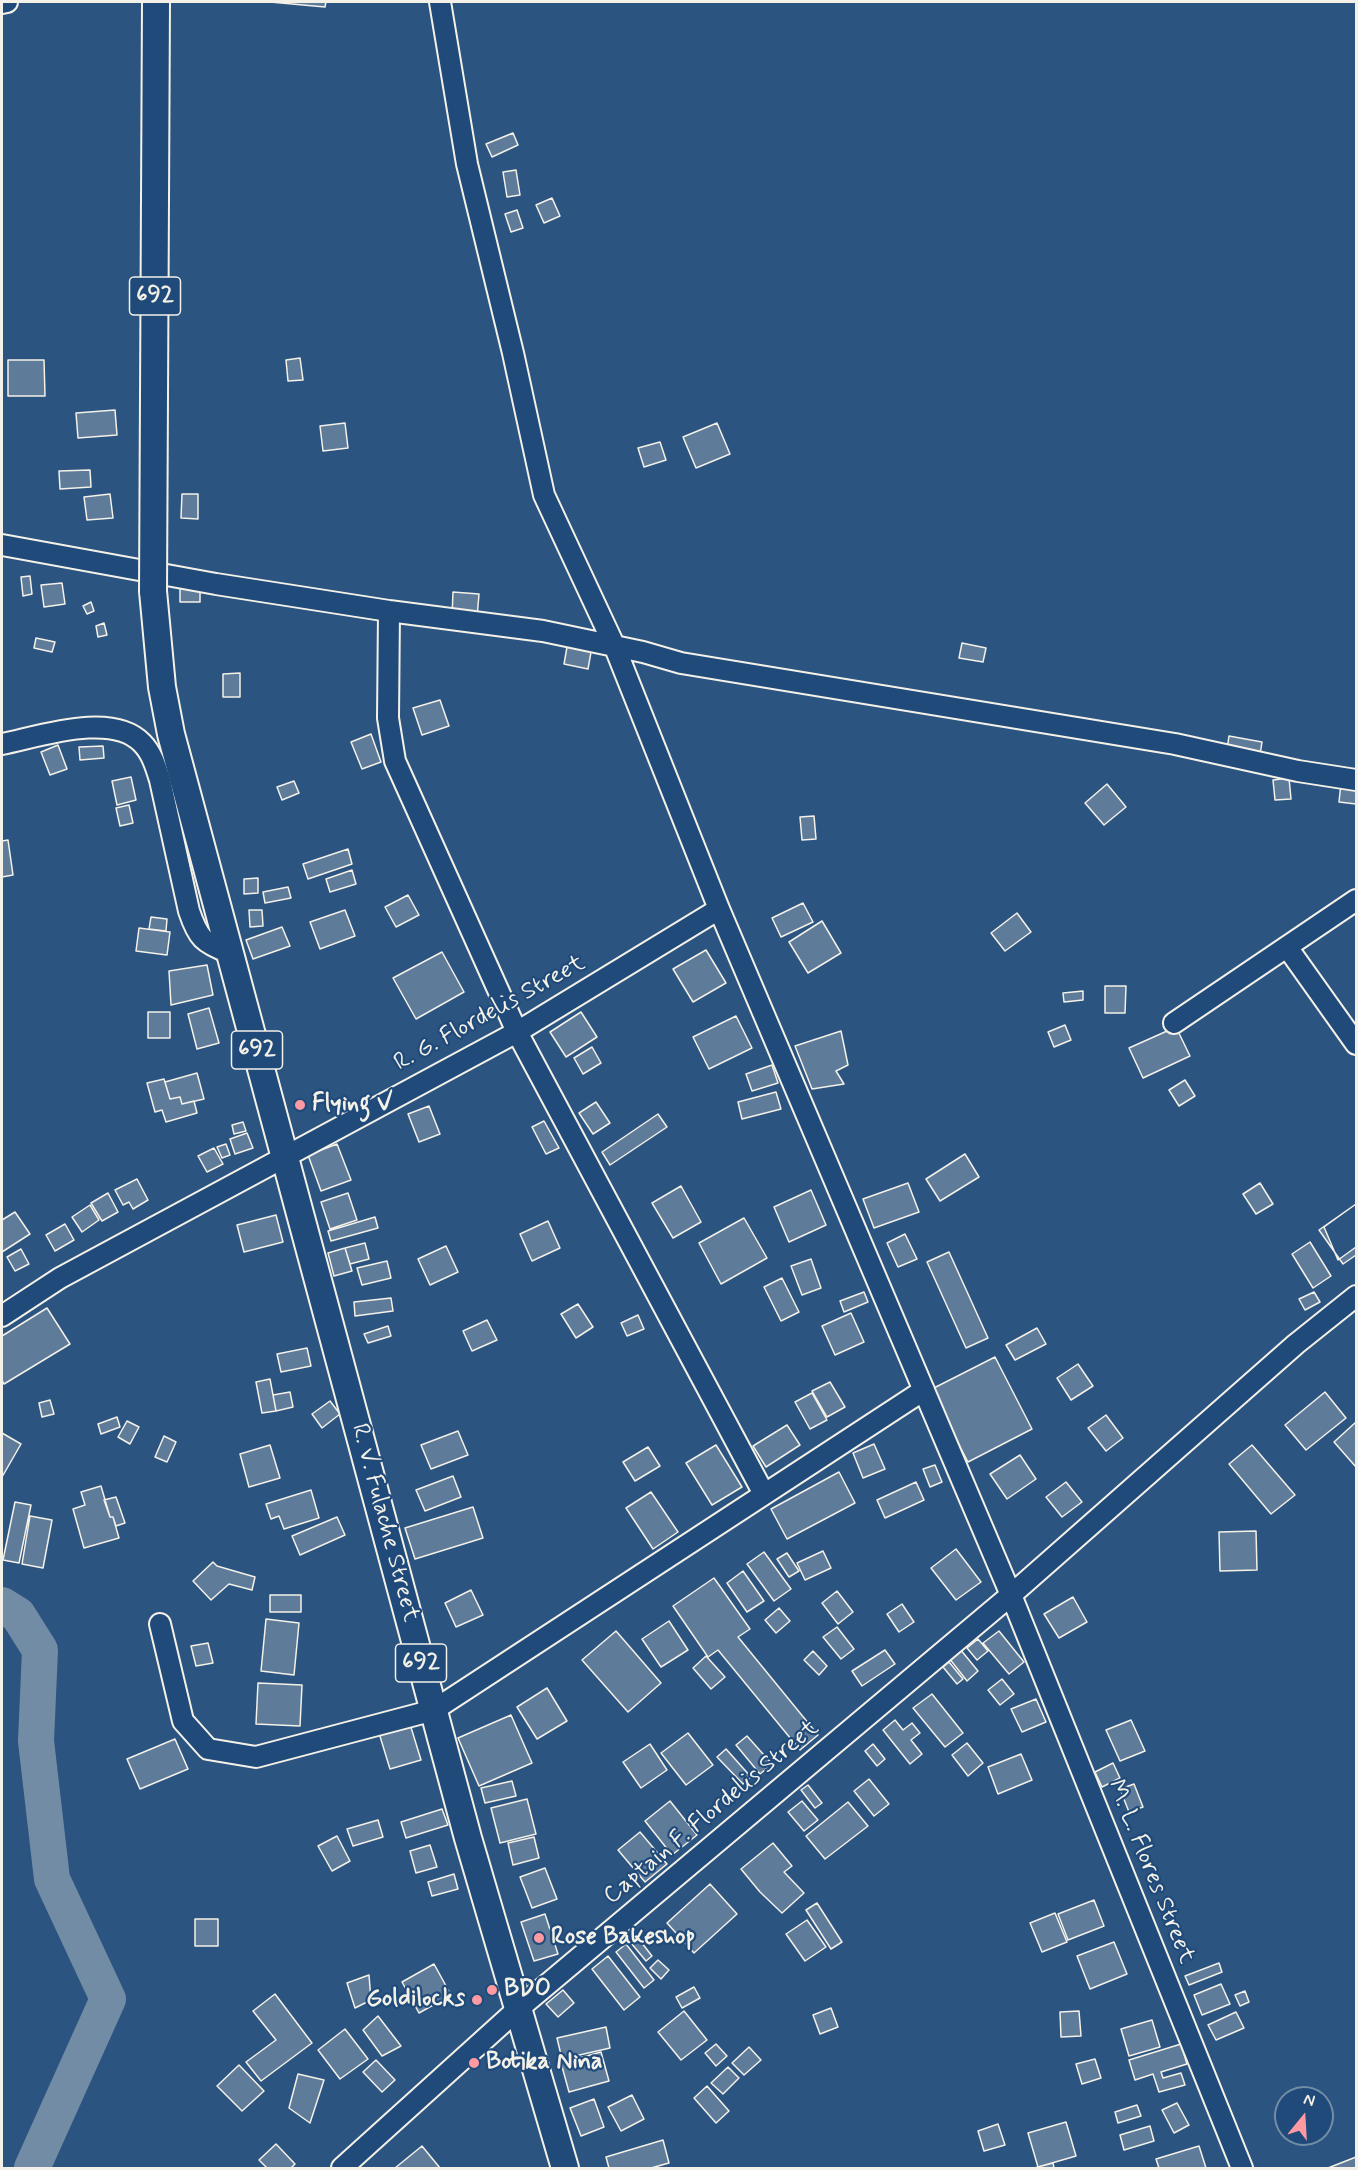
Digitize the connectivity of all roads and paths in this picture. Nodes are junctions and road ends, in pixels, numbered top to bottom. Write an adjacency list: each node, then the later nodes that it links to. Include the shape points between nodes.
1 (7, 2): 4 (street)
2 (156, 2): 13 (main road, 692, bridge, via 153,591 162,687 171,734)
3 (440, 2): 7 (street, M. L. Flores Street, via 467,164 544,495)
4 (2, 3)
5 (2, 545): 6 (street)
6 (389, 612): 7 (street, via 543,631); 15 (street, via 388,718 395,761)
7 (614, 645): 9 (street, via 681,663 1164,742); 11 (street, M. L. Flores Street)
8 (2, 744): 13 (street, via 92,727 111,728 140,741 160,780 194,928 201,939)
9 (1356, 780)
10 (1356, 900): 12 (street)
11 (718, 909): 15 (street, R. G. Flordelis Street); 20 (street, M. L. Flores Street)
12 (1287, 946): 14 (street); 16 (street)
13 (229, 950): 17 (main road, R. V. Fulache Street / 692)
14 (1174, 1023)
15 (517, 1032): 17 (street, R. G. Flordelis Street); 21 (street)
16 (1356, 1044)
17 (286, 1154): 19 (street, R. G. Flordelis Street, via 60,1278); 24 (main road, R. V. Fulache Street / 692)
18 (1356, 1296): 22 (street, Captain F. Flordelis Street, via 1296,1344)
19 (2, 1316)
20 (924, 1390): 21 (street); 22 (street, M. L. Flores Street)
21 (764, 1494): 24 (street)
22 (1011, 1595): 25 (street, Captain F. Flordelis Street); 28 (street, M. L. Flores Street)
23 (160, 1624): 24 (street, via 183,1721 208,1749 256,1757)
24 (434, 1710): 25 (main road, R. V. Fulache Street / 692)
25 (518, 2009): 26 (street, Captain F. Flordelis Street); 27 (main road, R. V. Fulache Street / 692)
26 (342, 2169)
27 (565, 2169)
28 (1242, 2169)

